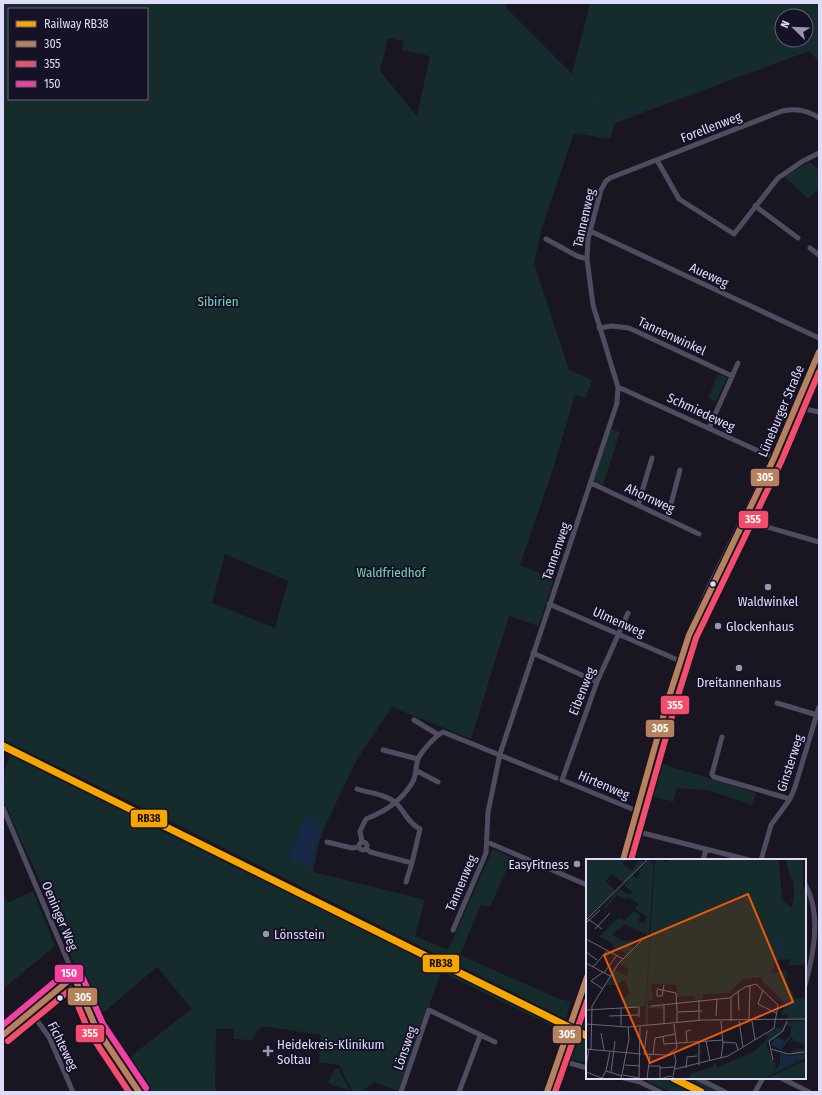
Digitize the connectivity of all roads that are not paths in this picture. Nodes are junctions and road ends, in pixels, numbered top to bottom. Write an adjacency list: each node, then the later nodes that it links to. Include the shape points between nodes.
1 (819, 118): 3 (street, Forellenweg, via 794,108 782,111)
2 (819, 153): 5 (street, via 784,172)
3 (657, 160): 4 (street, Forellenweg); 5 (street, via 679,199 734,234)
4 (610, 178): 6 (street, Tannenweg, via 601,190)
5 (755, 206): 7 (street)
6 (590, 231): 11 (street, Tannenweg); 13 (street, Aueweg)
7 (798, 238)
8 (546, 240): 11 (street)
9 (810, 248): 10 (street)
10 (819, 255)
11 (587, 259): 12 (street, Tannenweg, via 591,297)
12 (599, 328): 16 (street, Tannenwinkel, via 628,328); 17 (street, Tannenweg)
13 (819, 338)
14 (819, 352): 18 (main road, Lüneburger Straße)
15 (738, 363): 16 (street)
16 (732, 376): 20 (street)
17 (618, 387): 20 (street, Schmiedeweg); 24 (street, Tannenweg, via 618,403)
18 (796, 407): 19 (street); 22 (main road, Lüneburger Straße)
19 (819, 412)
20 (709, 428): 22 (street, Schmiedeweg)
21 (652, 458): 25 (street)
22 (774, 458): 27 (main road, Lüneburger Straße)
23 (680, 470): 26 (street)
24 (590, 483): 25 (street, Ahornweg); 30 (street, Tannenweg)
25 (638, 505): 26 (street, Ahornweg)
26 (667, 519): 28 (street, Ahornweg)
27 (743, 520): 29 (street); 34 (main road, Lüneburger Straße, via 696,619)
28 (699, 534)
29 (819, 542)
30 (549, 604): 32 (street, Ulmenweg); 33 (street, Tannenweg)
31 (628, 613): 32 (street, Eibenweg)
32 (618, 634): 34 (street, Ulmenweg); 35 (street, Eibenweg)
33 (533, 654): 35 (street); 43 (street, Tannenweg)
34 (680, 661): 53 (main road, Lüneburger Straße)
35 (597, 682): 47 (street, Eibenweg)
36 (777, 703): 38 (street)
37 (819, 707): 38 (street, Ginsterweg)
38 (817, 718): 50 (street, Ginsterweg)
39 (414, 720): 40 (street)
40 (438, 734): 43 (street, via 447,733); 44 (street)
41 (722, 737): 50 (street, via 712,774 714,776)
42 (384, 750): 44 (street)
43 (500, 754): 46 (street); 56 (street, Tannenweg, via 488,812)
44 (418, 759): 45 (street)
45 (417, 770): 48 (street); 51 (street, via 413,782)
46 (556, 778)
47 (562, 780): 53 (street, Hirtenweg)
48 (438, 782)
49 (357, 789): 51 (street, via 390,798)
50 (790, 799): 62 (street, Ginsterweg, via 771,825)
51 (396, 803): 57 (street, via 366,819 360,831); 63 (street, via 412,825 420,829)
52 (3, 808): 69 (street, Oeninger Weg)
53 (637, 811): 54 (main road, Lüneburger Straße)
54 (631, 830): 58 (street); 59 (main road, Lüneburger Straße)
55 (327, 842): 57 (street, via 352,848)
56 (487, 842): 65 (street); 68 (street, Tannenweg, via 484,860)
57 (360, 844): 63 (street, via 366,844 370,852)
58 (706, 850): 60 (street); 61 (street)
59 (623, 859)
60 (703, 859)
61 (745, 859)
62 (761, 859)
63 (412, 863): 64 (street)
64 (406, 882)
65 (586, 886)
66 (806, 886): 67 (street)
67 (817, 909): 71 (street, via 814,950)
68 (453, 930)
69 (75, 979): 72 (street, via 68,981); 83 (street, Oeninger Weg, via 96,1028)
70 (586, 981): 76 (main road)
71 (806, 981)
72 (31, 1012): 73 (street); 82 (street, Fichteweg, via 48,1037)
73 (3, 1034)
74 (480, 1036): 75 (street); 84 (street, Lönsweg, via 429,1010); 85 (street)
75 (495, 1042)
76 (559, 1060): 77 (street); 86 (main road)
77 (586, 1068)
78 (628, 1079): 87 (street)
79 (699, 1079): 88 (street)
80 (762, 1079): 89 (street)
81 (783, 1079): 90 (street)
82 (74, 1092)
83 (139, 1092)
84 (401, 1092)
85 (459, 1092)
86 (548, 1092)
87 (660, 1092)
88 (725, 1092)
89 (755, 1092)
90 (809, 1092)

